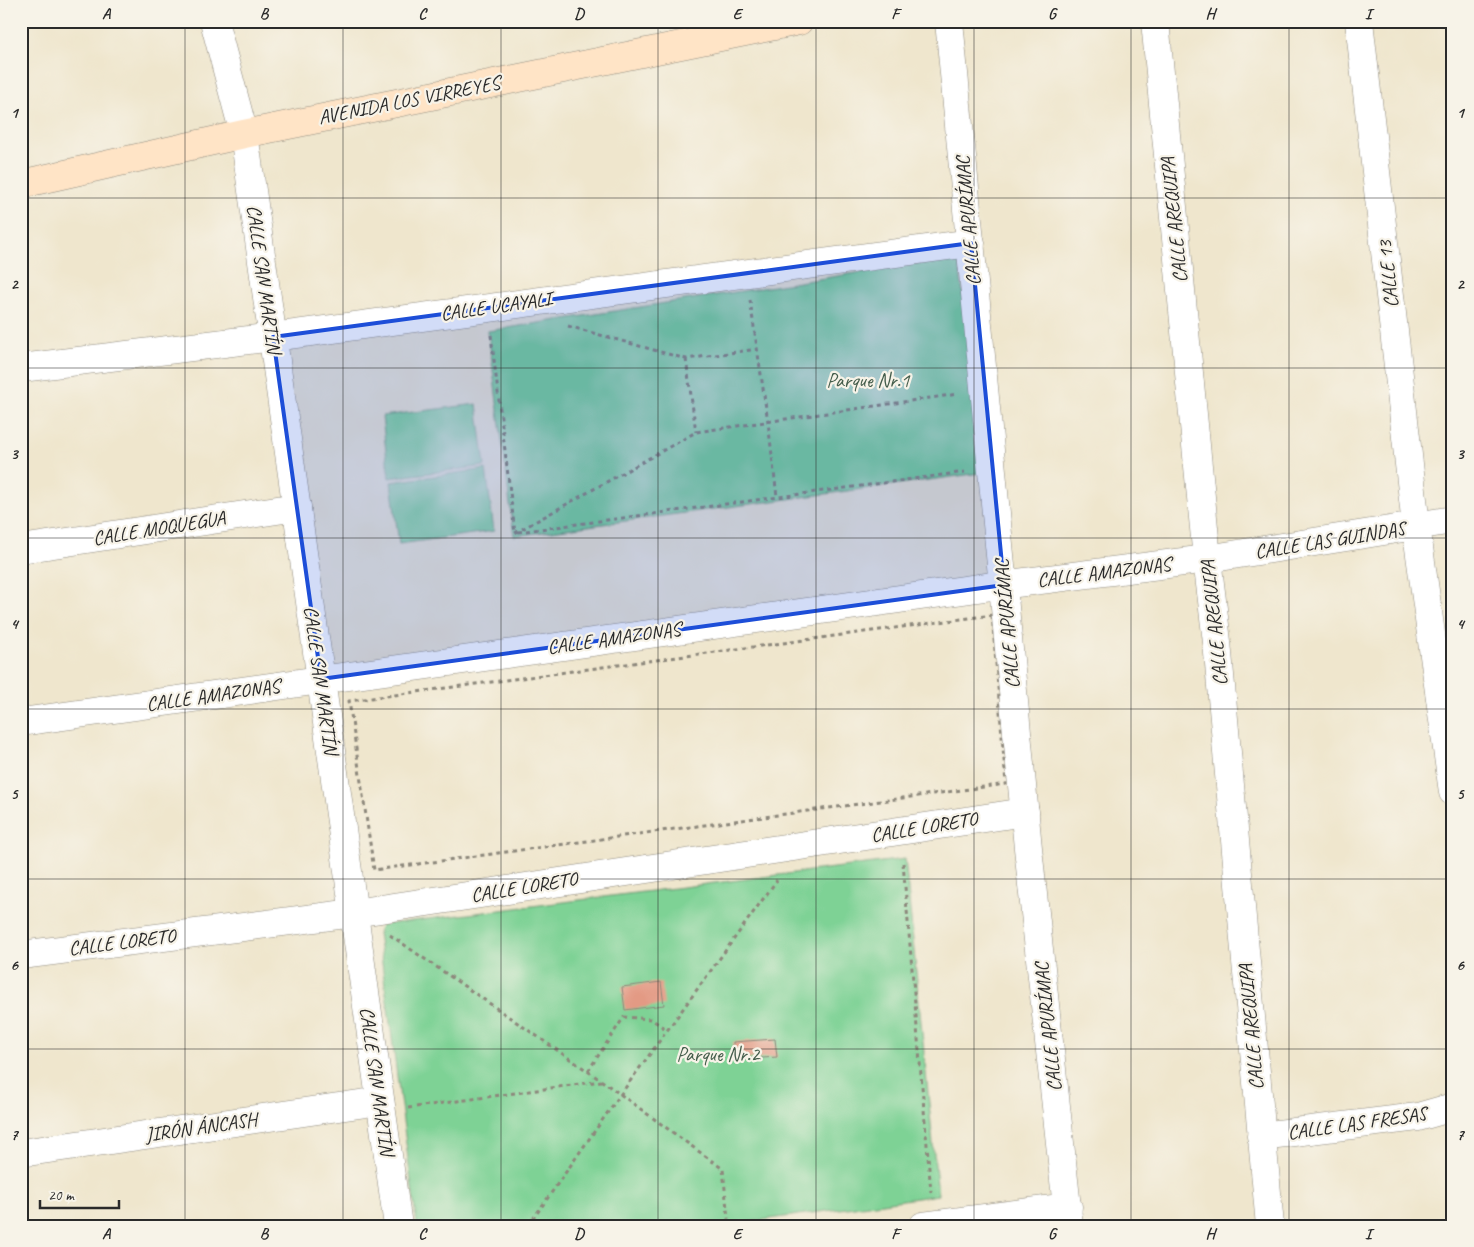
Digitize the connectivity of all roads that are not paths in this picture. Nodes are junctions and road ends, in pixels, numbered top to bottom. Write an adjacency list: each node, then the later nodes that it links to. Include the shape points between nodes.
1 (214, 21): 6 (street, CALLE SAN MARTÍN)
2 (799, 21): 6 (street, AVENIDA LOS VIRREYES)
3 (949, 21): 8 (street, CALLE APURÍMAC)
4 (1155, 21): 15 (street, CALLE AREQUIPA)
5 (1360, 21): 13 (street, CALLE 13)
6 (244, 134): 7 (street, AVENIDA LOS VIRREYES); 9 (street, CALLE SAN MARTÍN)
7 (21, 184)
8 (971, 243): 9 (street, CALLE UCAYALI); 16 (street, CALLE APURÍMAC)
9 (273, 336): 10 (street, CALLE UCAYALI); 11 (street, CALLE SAN MARTÍN)
10 (21, 368)
11 (297, 507): 14 (street, CALLE MOQUEGUA); 17 (street, CALLE SAN MARTÍN)
12 (1453, 520): 13 (street, CALLE LAS GUINDAS)
13 (1416, 526): 15 (street, CALLE LAS GUINDAS); 19 (street, CALLE 13)
14 (21, 549)
15 (1207, 559): 16 (street, CALLE AMAZONAS); 25 (street, CALLE AREQUIPA)
16 (1004, 584): 17 (street, CALLE AMAZONAS); 20 (street, CALLE APURÍMAC)
17 (321, 679): 18 (street, CALLE AMAZONAS); 21 (street, CALLE SAN MARTÍN)
18 (21, 722)
19 (1453, 792)
20 (1025, 812): 21 (street, CALLE LORETO); 27 (street, CALLE APURÍMAC)
21 (354, 913): 22 (street, CALLE LORETO); 23 (street, CALLE SAN MARTÍN)
22 (21, 955)
23 (380, 1102): 26 (street, JIRÓN ÁNCASH); 28 (street, CALLE SAN MARTÍN)
24 (1453, 1107): 25 (street, CALLE LAS FRESAS, via 1418,1117)
25 (1261, 1136): 30 (street, CALLE AREQUIPA)
26 (21, 1153)
27 (1069, 1217): 29 (street)
28 (398, 1226)
29 (923, 1226)
30 (1270, 1226)

